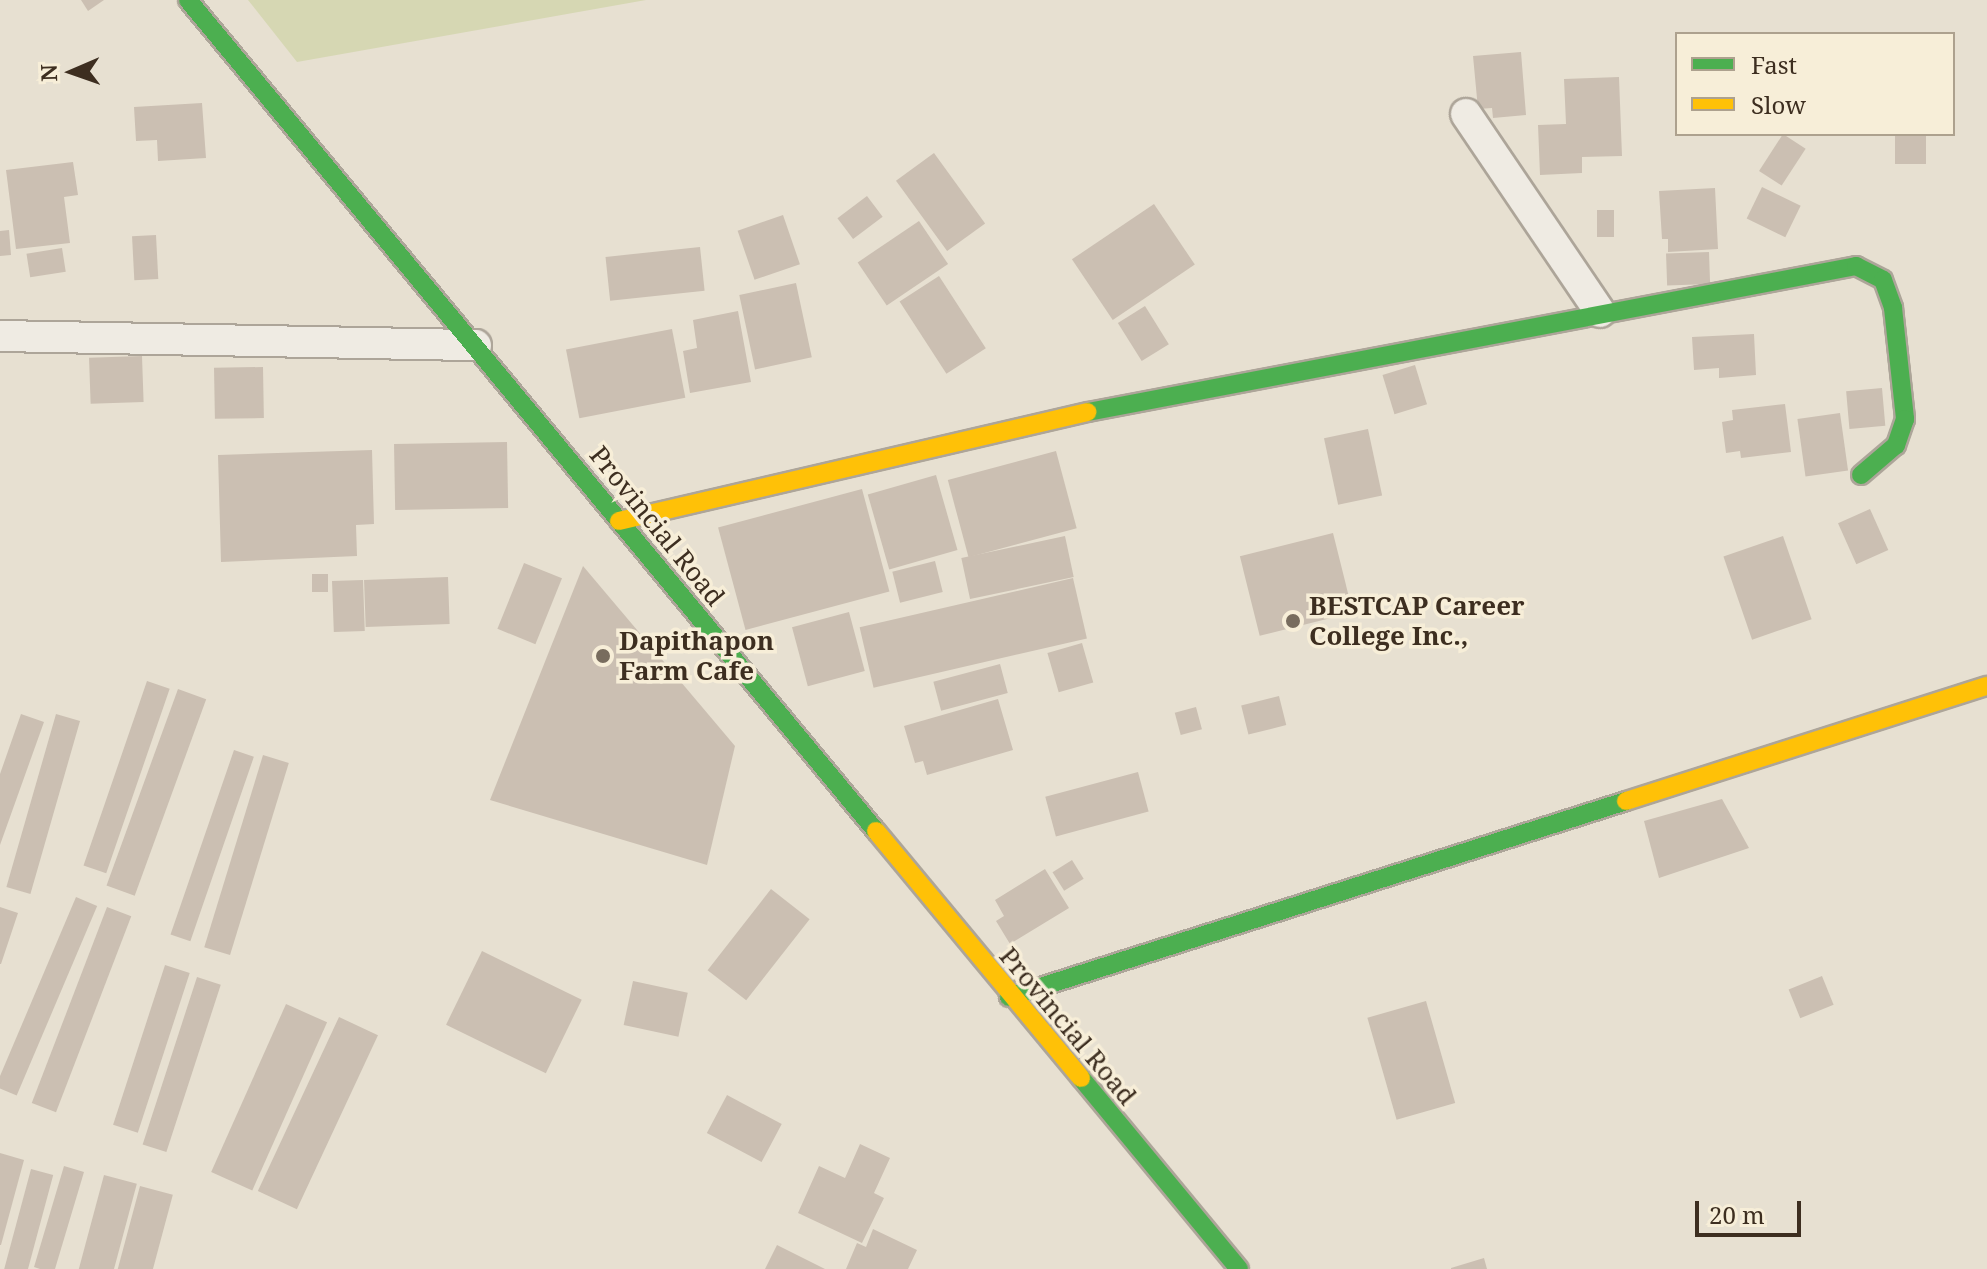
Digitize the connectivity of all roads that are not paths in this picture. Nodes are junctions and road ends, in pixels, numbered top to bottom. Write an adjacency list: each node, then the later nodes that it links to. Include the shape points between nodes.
1 (188, 0): 5 (street, Provincial Road)
2 (1466, 114): 3 (street)
3 (1600, 312): 6 (street, via 1856,266 1883,280 1893,308 1905,419 1896,445); 7 (street, via 1128,403)
4 (0, 336): 5 (street)
5 (476, 345): 7 (street, Provincial Road)
6 (1861, 475)
7 (619, 521): 9 (street, Provincial Road)
8 (1987, 686): 9 (street)
9 (1009, 997): 10 (street, Provincial Road)
10 (1239, 1269)

